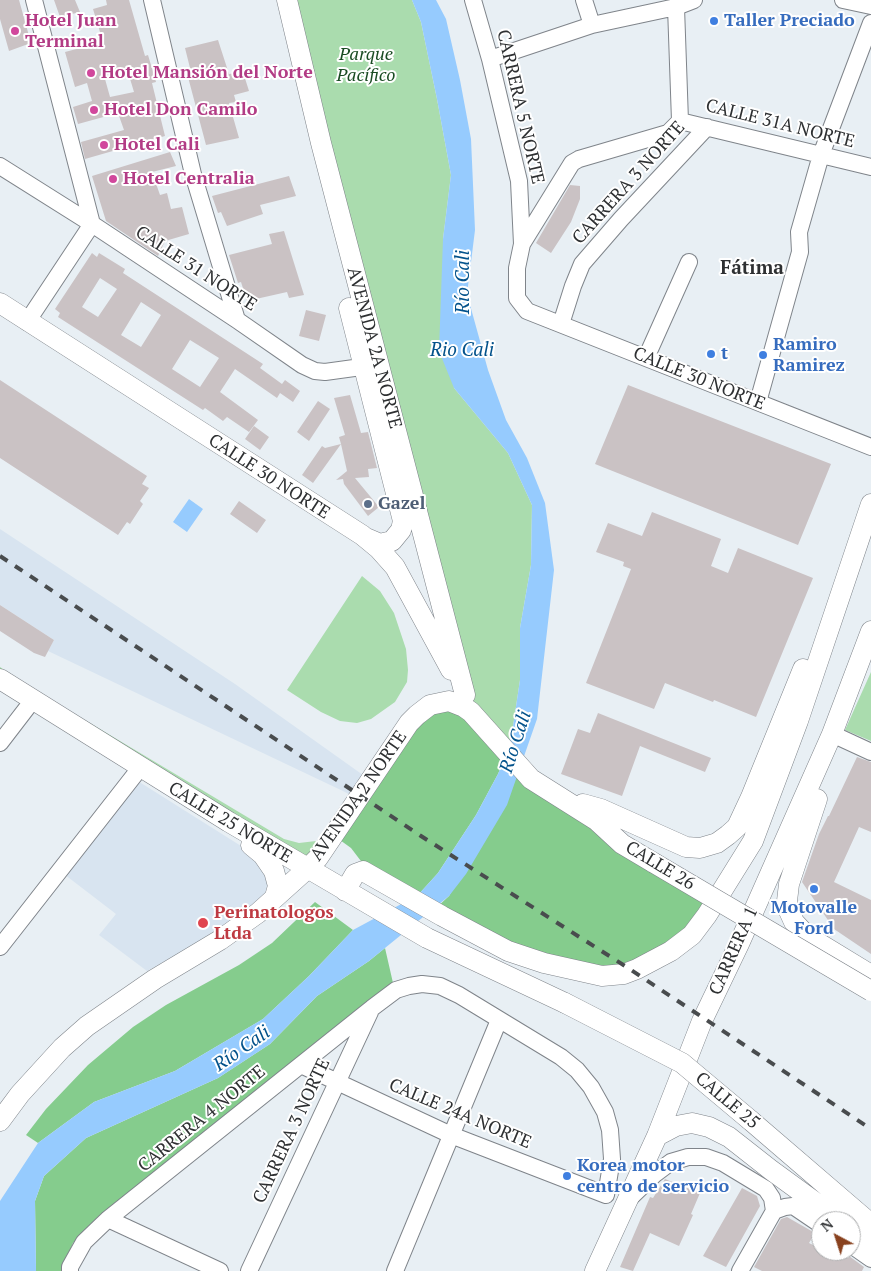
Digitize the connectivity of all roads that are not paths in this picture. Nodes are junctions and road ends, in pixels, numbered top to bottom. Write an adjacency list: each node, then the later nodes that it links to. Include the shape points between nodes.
1 (34, 0): 19 (street)
2 (152, 0): 24 (street, via 193,174)
3 (275, 0): 28 (main road, AVENIDA 2A NORTE, via 309,147)
4 (287, 0): 28 (main road, AVENIDA 2A NORTE)
5 (473, 0): 13 (street, CARRERA 5 NORTE)
6 (584, 0): 12 (street)
7 (694, 0): 10 (street)
8 (843, 0): 9 (street)
9 (871, 6)
10 (676, 7): 12 (street); 14 (street)
11 (871, 23): 16 (street)
12 (592, 26): 13 (street)
13 (490, 59): 20 (street, CARRERA 5 NORTE, via 519,181)
14 (680, 121): 15 (street, CALLE 31A NORTE); 20 (street, via 668,133 572,163)
15 (707, 127): 16 (street, CALLE 31A NORTE); 26 (street, CARRERA 3 NORTE, via 582,264)
16 (821, 155): 18 (street, CALLE 31A NORTE); 29 (street, via 799,232 800,252)
17 (0, 166): 19 (street, CALLE 31 NORTE)
18 (871, 167)
19 (92, 224): 24 (street, CALLE 31 NORTE); 25 (street)
20 (522, 244): 23 (street, CARRERA 5 NORTE, via 517,268 517,298)
21 (688, 262): 27 (street)
22 (0, 303): 25 (main road, CALLE 30 NORTE)
23 (527, 311): 26 (street, CALLE 30 NORTE)
24 (237, 320): 28 (street, CALLE 31 NORTE, via 315,371)
25 (28, 322): 32 (main road, CALLE 30 NORTE)
26 (562, 324): 27 (street, CALLE 30 NORTE)
27 (646, 358): 29 (street, CALLE 30 NORTE)
28 (371, 366): 32 (main road, AVENIDA 2A NORTE, via 403,526 398,536 386,543 380,544); 36 (main road, AVENIDA 2A NORTE, via 434,570)
29 (758, 402): 30 (street, CALLE 30 NORTE)
30 (871, 447)
31 (868, 513): 41 (main road, via 839,571 752,797 737,826 728,835 717,843 686,848 600,809); 44 (main road, CARRERA 1, via 798,721 753,841 713,907 692,935 671,951 624,974 602,976 508,951 363,872 355,874)
32 (362, 535): 36 (main road, CALLE 30 NORTE, via 395,567)
33 (871, 631): 37 (main road, CARRERA 1)
34 (3, 683): 35 (main road, CALLE 25 NORTE)
35 (32, 700): 38 (street); 40 (main road, CALLE 25 NORTE)
36 (468, 704): 41 (main road, CALLE 26, via 490,736 531,779); 43 (main road, AVENIDA 2 NORTE, via 464,707 449,701 430,705 417,714 318,858)
37 (832, 734): 39 (street); 47 (main road, via 827,770 807,825 787,900 794,922 807,936); 56 (main road, CARRERA 1, via 702,1021)
38 (0, 743)
39 (871, 752)
40 (140, 768): 42 (main road, CALLE 25 NORTE); 46 (street)
41 (556, 796): 48 (main road, CALLE 26, bridge, via 596,820 622,844)
42 (229, 822): 43 (main road, CALLE 25 NORTE); 45 (main road, via 270,866 278,886)
43 (307, 869): 44 (main road, CALLE 25 NORTE); 45 (main road, AVENIDA 2 NORTE)
44 (348, 892): 49 (main road, CALLE 25 NORTE, via 427,938)
45 (275, 897): 54 (main road, AVENIDA 2 NORTE, via 220,940 155,978 87,1026 50,1061)
46 (0, 947)
47 (871, 975)
48 (871, 991)
49 (565, 1003): 62 (main road, CALLE 25, bridge, via 682,1063)
50 (372, 1008): 51 (street, via 396,990 422,984 440,986); 52 (street, CARRERA 4 NORTE); 53 (street, CARRERA 3 NORTE)
51 (499, 1020): 55 (street); 55 (street, CALLE 24A NORTE, via 561,1057 591,1087 604,1112 611,1138 612,1159 606,1195)
52 (302, 1065): 53 (street, CALLE 24A NORTE); 61 (street, CARRERA 4 NORTE)
53 (338, 1082): 55 (street, CALLE 24A NORTE); 65 (street, CARRERA 3 NORTE)
54 (0, 1121)
55 (451, 1135): 66 (street)
56 (657, 1136): 57 (main road, CARRERA 1); 59 (main road, via 676,1126 709,1127 729,1137)
57 (628, 1200): 58 (street, via 671,1162 688,1157 706,1157 723,1163 766,1189 772,1198); 67 (main road, CARRERA 1)
58 (774, 1211): 60 (street, via 794,1206); 68 (street)
59 (827, 1211)
60 (811, 1218)
61 (108, 1219): 63 (street, CARRERA 4 NORTE, via 84,1242); 64 (street)
62 (871, 1224)
63 (70, 1271)
64 (220, 1271)
65 (249, 1271)
66 (395, 1271)
67 (595, 1271)
68 (740, 1271)

